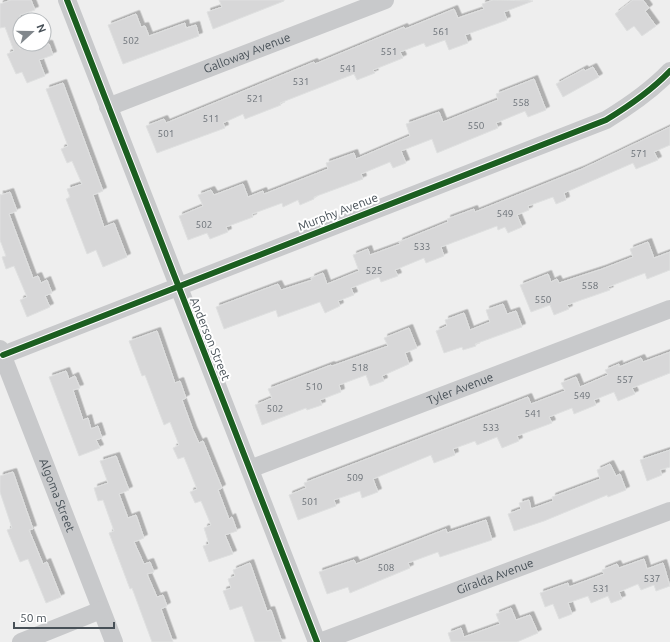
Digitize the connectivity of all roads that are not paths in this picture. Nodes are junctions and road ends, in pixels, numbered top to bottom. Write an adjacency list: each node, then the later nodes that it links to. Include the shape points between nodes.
1 (67, 0): 4 (street, Anderson Street)
2 (385, 0): 4 (street, Galloway Avenue)
3 (670, 71): 5 (street, Murphy Avenue, via 658,84 606,120)
4 (108, 107): 5 (street, Anderson Street)
5 (178, 286): 7 (street, Murphy Avenue); 8 (street, Anderson Street)
6 (670, 309): 8 (street, Tyler Avenue)
7 (1, 352): 10 (street, Algoma Street)
8 (250, 469): 13 (street, Anderson Street)
9 (670, 511): 14 (street, Giralda Avenue)
10 (101, 610): 11 (street); 12 (street, Algoma Street)
11 (20, 642)
12 (114, 642)
13 (316, 642)
14 (320, 642)

